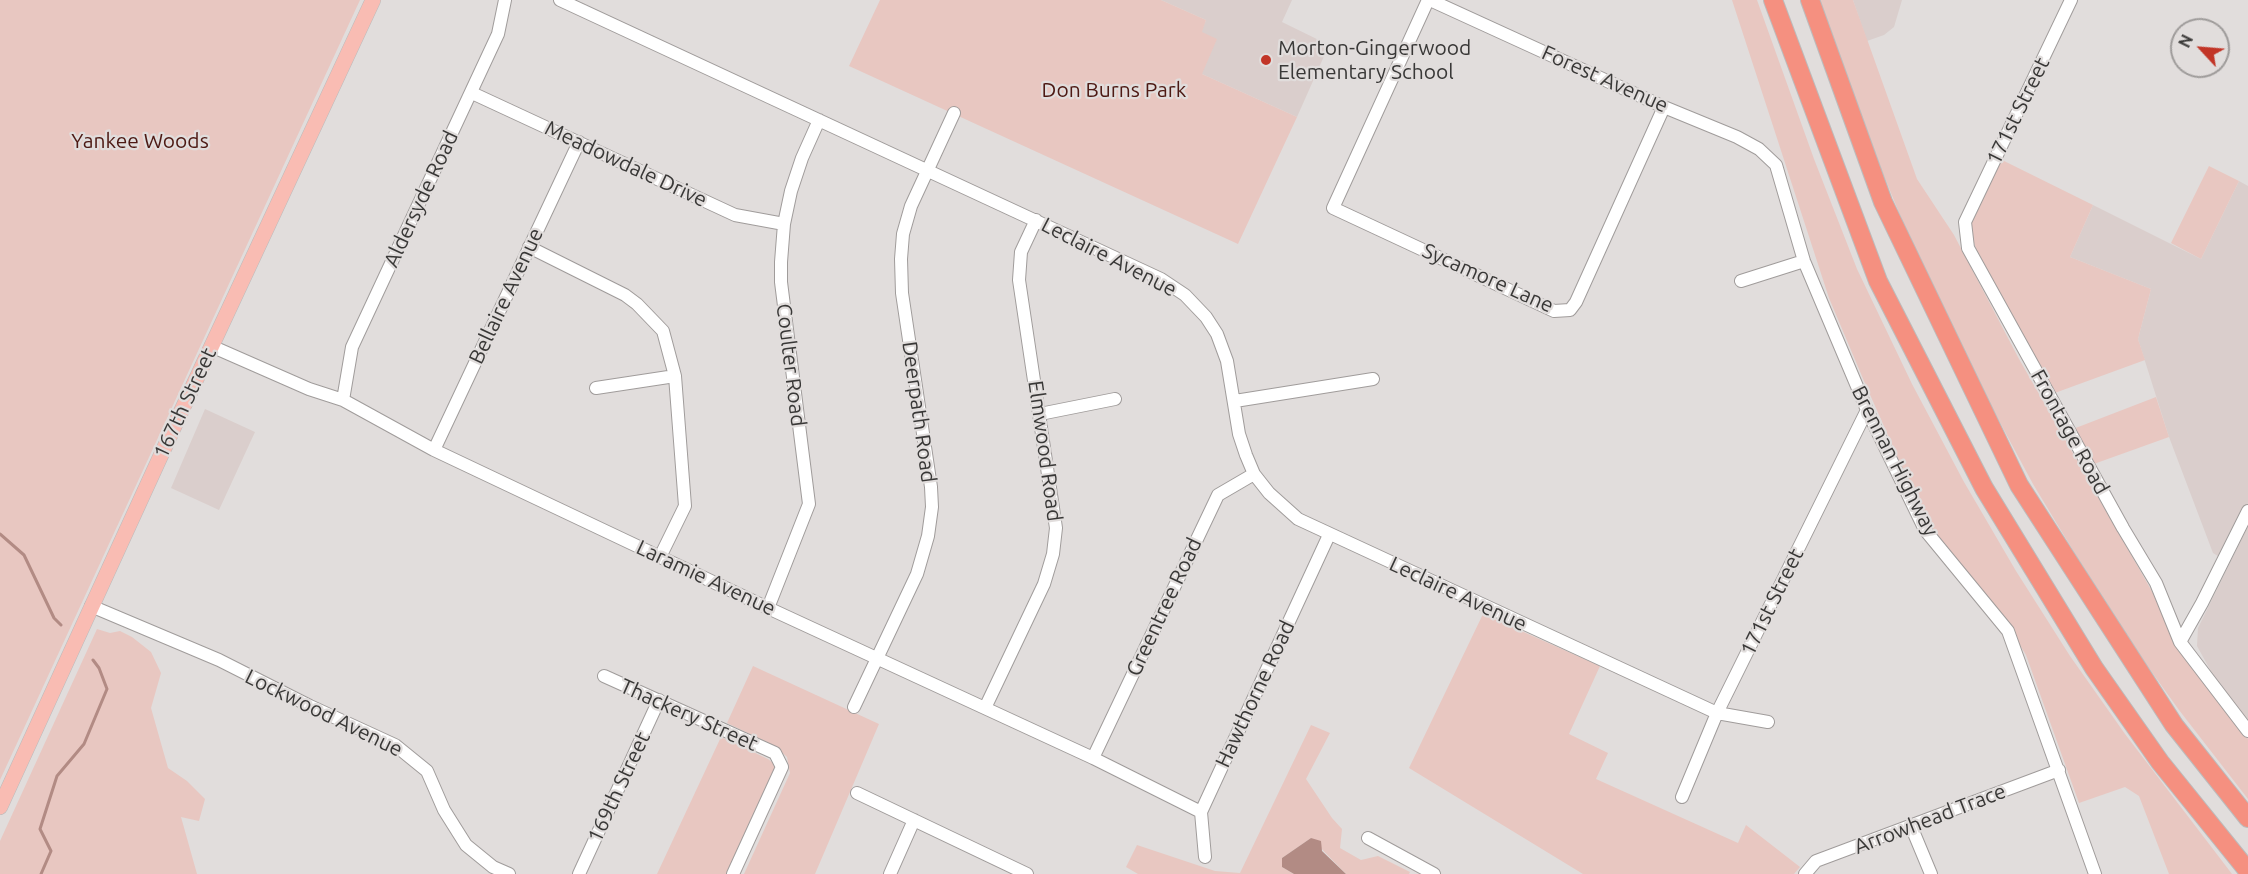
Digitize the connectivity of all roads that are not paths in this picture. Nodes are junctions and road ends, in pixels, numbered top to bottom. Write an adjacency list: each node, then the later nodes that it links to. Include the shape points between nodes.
1 (373, 0): 21 (main road, 167th Street)
2 (505, 0): 8 (street, Aldersyde Road, via 498,34)
3 (560, 0): 11 (street, Leclaire Avenue)
4 (1429, 0): 9 (street, Forest Avenue); 9 (street, Sycamore Lane, via 1334,208 1554,311 1570,310 1576,302)
5 (1773, 0): 57 (highway, via 1878,281 1984,488 2094,668 2160,762)
6 (1810, 0): 52 (highway, via 1883,202 2019,485 2174,725)
7 (2071, 0): 16 (street, 171st Street)
8 (471, 93): 12 (street, Meadowdale Drive); 25 (street, Aldersyde Road, via 352,347)
9 (1664, 107): 13 (street, Forest Avenue, via 1737,137 1759,149)
10 (954, 113): 14 (street, Deerpath Road)
11 (819, 120): 14 (street, Leclaire Avenue); 17 (street, Coulter Road, via 797,172)
12 (579, 142): 17 (street, Meadowdale Drive, via 735,215); 18 (street, Bellaire Avenue)
13 (1776, 165): 19 (street, Brennan Highway)
14 (927, 170): 15 (street, Leclaire Avenue); 38 (street, Deerpath Road, via 907,218 901,267 932,507 917,574)
15 (1036, 220): 27 (street, Leclaire Avenue, via 1161,279 1185,295 1217,334); 29 (street, Elmwood Road, via 1018,268)
16 (1965, 222): 37 (street, Frontage Road, via 1968,248 2156,583)
17 (784, 224): 36 (street, Coulter Road, via 781,282 809,504)
18 (529, 248): 22 (street, via 637,304 663,331); 30 (street, Bellaire Avenue)
19 (1804, 261): 20 (street); 28 (street, Brennan Highway)
20 (1741, 281)
21 (211, 346): 25 (street, Laramie Avenue, via 309,389); 35 (main road, 167th Street)
22 (675, 376): 24 (street); 34 (street, via 685,506)
23 (1373, 379): 27 (street)
24 (596, 388)
25 (343, 399): 30 (street, Laramie Avenue)
26 (1115, 399): 29 (street)
27 (1235, 401): 31 (street, Leclaire Avenue, via 1239,434)
28 (1867, 410): 43 (street, 171st Street); 47 (street, Brennan Highway, via 1925,530 2008,631)
29 (1040, 414): 42 (street, Elmwood Road, via 1055,509 1053,554 1044,584)
30 (434, 450): 34 (street, Laramie Avenue)
31 (1254, 474): 33 (street, Leclaire Avenue, via 1283,508); 46 (street, Greentree Road, via 1218,495)
32 (2248, 511): 37 (street)
33 (1329, 535): 43 (street, Leclaire Avenue); 51 (street, Hawthorne Road)
34 (660, 557): 36 (street, Laramie Avenue)
35 (91, 606): 50 (main road, 167th Street); 58 (street, Lockwood Avenue, via 219,660 395,745 427,771 444,810 466,845 493,867)
36 (768, 608): 38 (street, Laramie Avenue)
37 (2180, 642): 45 (street, Frontage Road)
38 (878, 657): 41 (street, Deerpath Road); 42 (street, Laramie Avenue)
39 (604, 676): 40 (street, Thackery Street)
40 (658, 700): 59 (street, 169th Street); 60 (street, Thackery Street, via 775,753 782,767)
41 (854, 707)
42 (985, 708): 46 (street, Laramie Avenue)
43 (1717, 713): 44 (street, Leclaire Avenue); 49 (street, 171st Street)
44 (1768, 722)
45 (2248, 731)
46 (1093, 758): 51 (street, Laramie Avenue)
47 (2059, 770): 54 (street, Arrowhead Trace); 66 (street, Brennan Highway)
48 (857, 793): 53 (street)
49 (1682, 797)
50 (0, 807)
51 (1200, 812): 56 (street)
52 (2248, 818)
53 (914, 820): 61 (street); 62 (street)
54 (1911, 826): 64 (street, Arrowhead Trace, via 1816,861); 65 (street)
55 (1368, 838): 63 (street)
56 (1205, 857)
57 (2248, 871)
58 (509, 874)
59 (579, 874)
60 (733, 874)
61 (890, 874)
62 (1027, 874)
63 (1434, 874)
64 (1805, 874)
65 (1931, 874)
66 (2095, 874)

